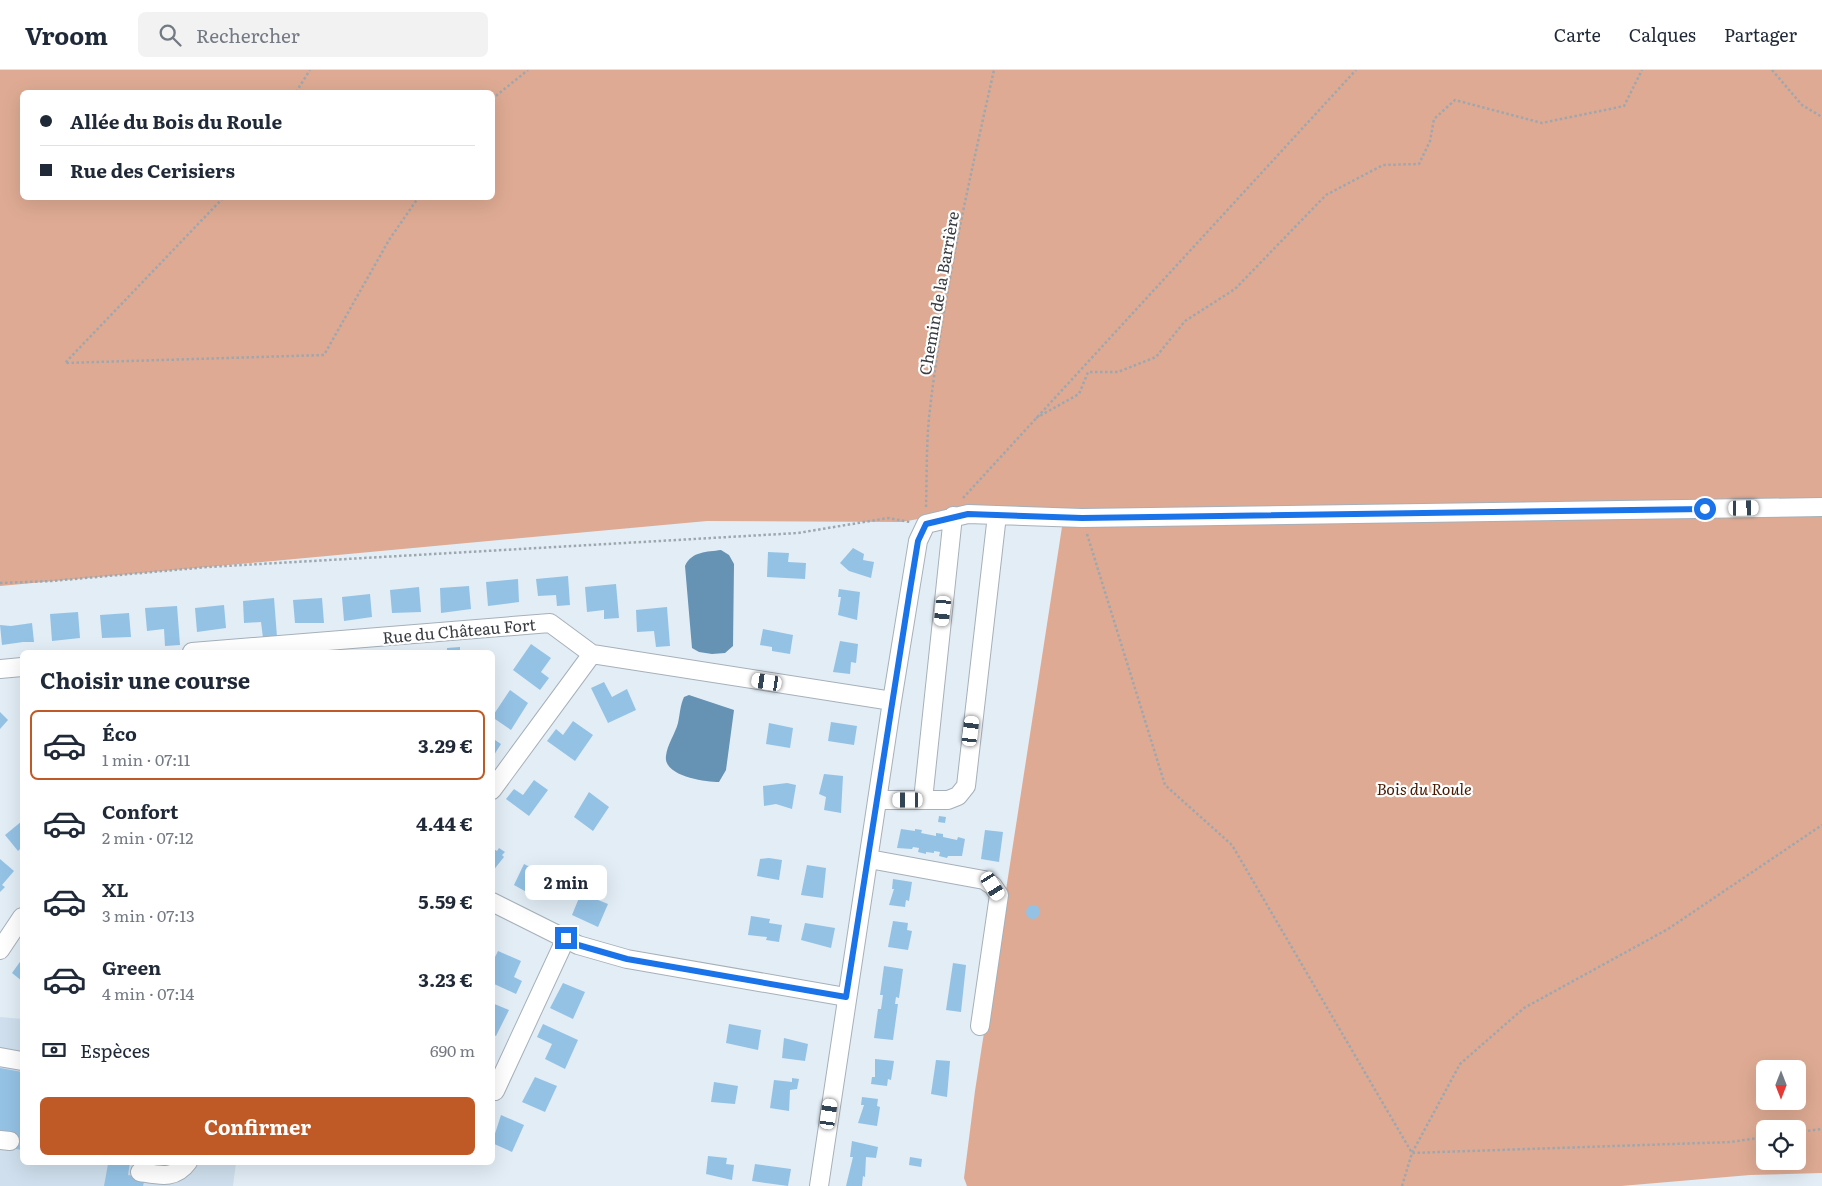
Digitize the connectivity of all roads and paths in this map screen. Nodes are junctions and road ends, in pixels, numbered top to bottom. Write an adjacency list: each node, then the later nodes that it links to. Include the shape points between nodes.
1 (310, 70): 7 (path)
2 (528, 70): 8 (path)
3 (994, 70): 17 (path, Chemin de la Barrière, via 963,210 930,410)
4 (1356, 70): 12 (path)
5 (1642, 70): 12 (path, via 1624,106 1542,123 1455,100 1434,119 1430,141 1419,164 1383,165 1326,194 1235,289 1185,321 1156,357 1118,372 1088,372 1079,394)
6 (1772, 70): 9 (path, via 1802,105)
7 (297, 90)
8 (495, 97)
9 (1822, 117)
10 (221, 200): 11 (path, via 65,363 324,355 389,240)
11 (417, 200)
12 (1036, 418): 15 (path)
13 (1822, 507): 16 (street)
14 (996, 516): 15 (street, via 968,514); 16 (street); 26 (street, via 966,786 958,796 948,800)
15 (949, 517): 17 (street); 26 (street)
16 (1082, 518): 41 (path, via 1166,785 1232,845)
17 (926, 524): 18 (path, via 888,518 798,533); 23 (street, via 918,541)
18 (0, 583)
19 (216, 650): 20 (street, Rue du Château Fort, via 550,622)
20 (592, 654): 23 (street, Rue du Château Fort); 24 (street)
21 (20, 667): 22 (street)
22 (0, 668)
23 (892, 701): 25 (street)
24 (495, 786)
25 (878, 800): 26 (street); 28 (street)
26 (923, 800)
27 (1822, 826): 41 (path, via 1668,928 1524,1008 1460,1064)
28 (869, 859): 33 (street); 34 (street, via 984,880 999,895)
29 (495, 903): 31 (street)
30 (20, 920): 32 (street)
31 (566, 938): 33 (street, via 578,945 627,959); 37 (street)
32 (0, 950)
33 (846, 997): 44 (street)
34 (980, 1026)
35 (0, 1056): 36 (street)
36 (20, 1061)
37 (495, 1091)
38 (1822, 1129): 39 (path)
39 (1806, 1131)
40 (1756, 1138): 41 (path, via 1730,1142)
41 (1412, 1153): 45 (path)
42 (185, 1165): 43 (street, via 177,1174 164,1176)
43 (140, 1172)
44 (819, 1186)
45 (1402, 1186)

